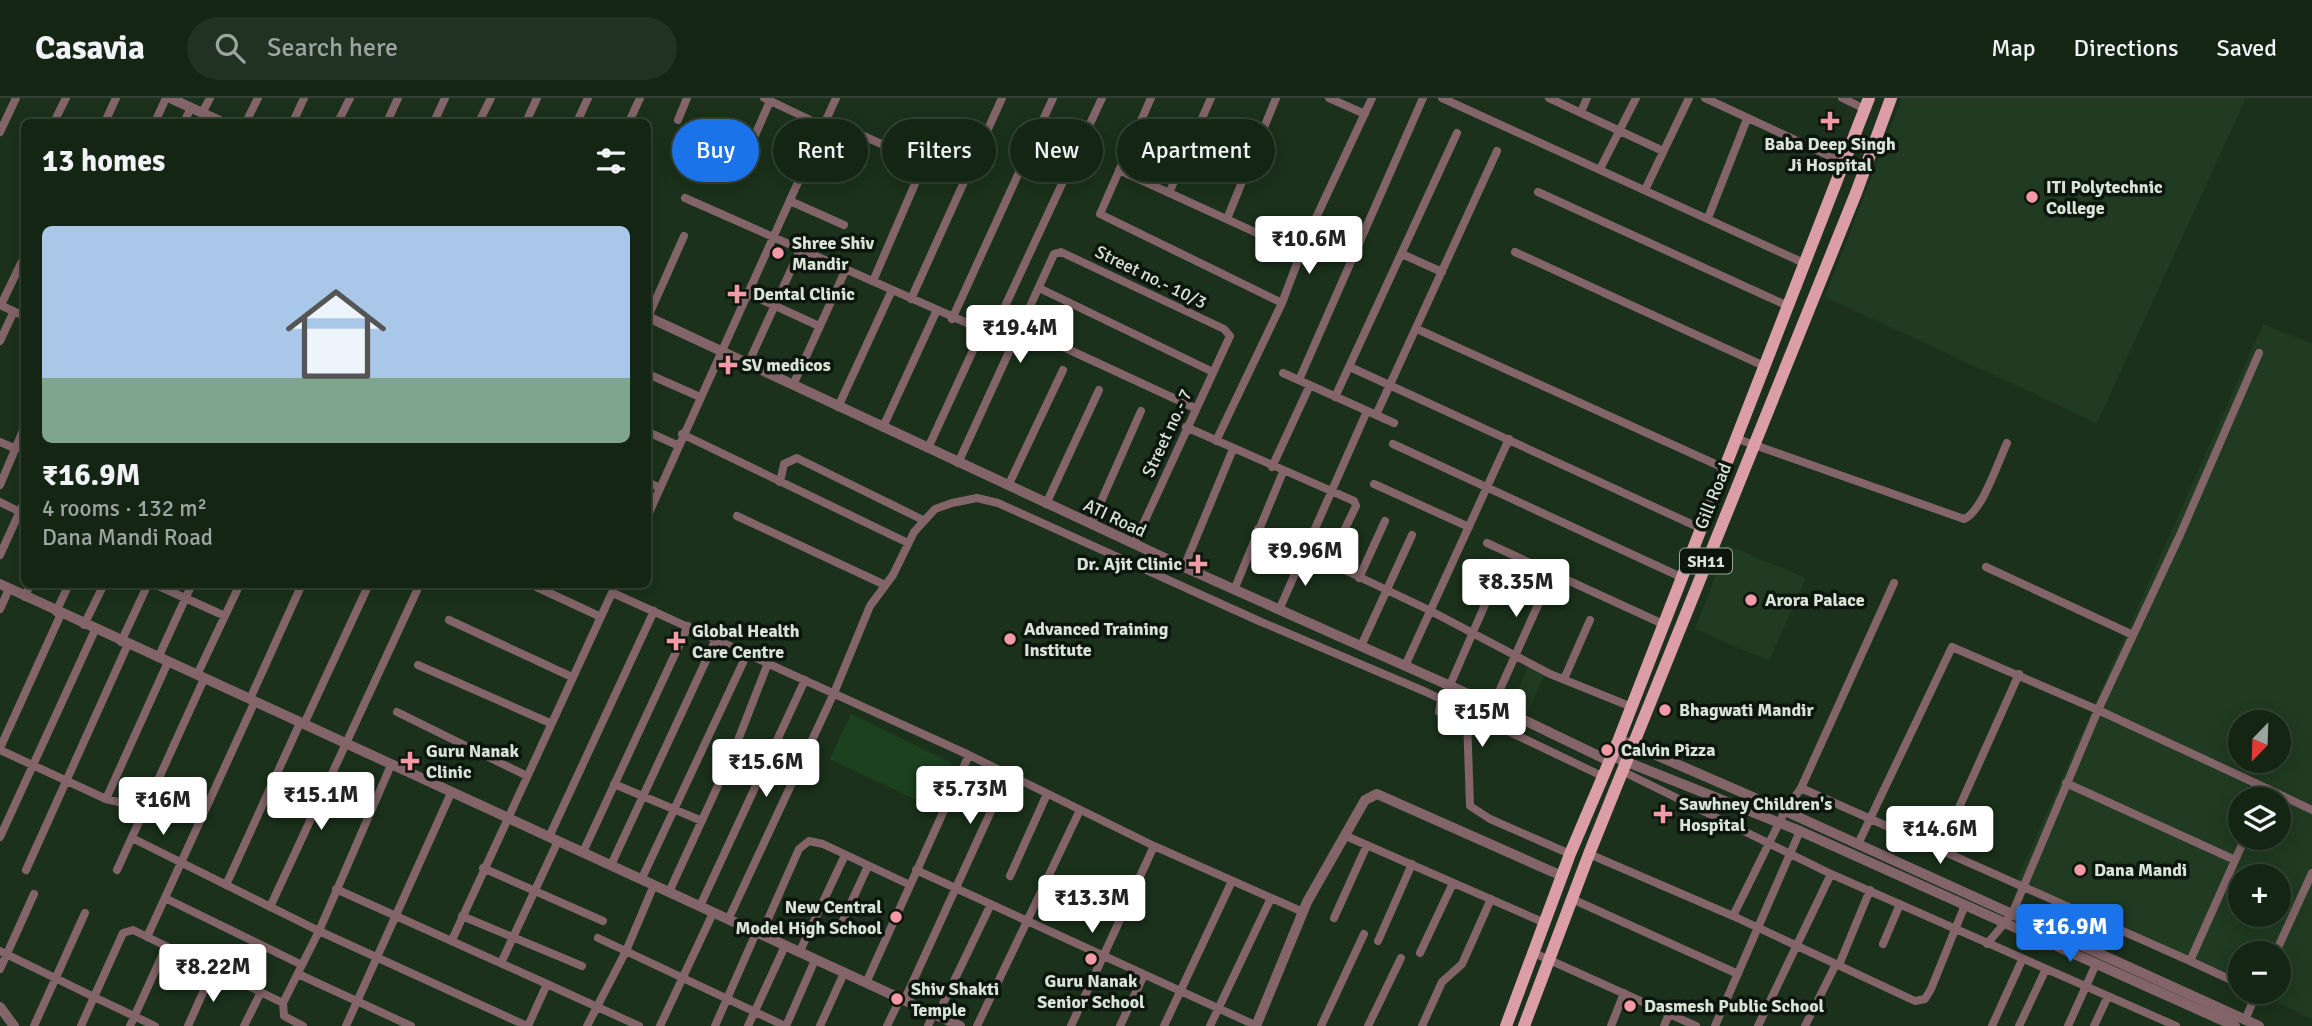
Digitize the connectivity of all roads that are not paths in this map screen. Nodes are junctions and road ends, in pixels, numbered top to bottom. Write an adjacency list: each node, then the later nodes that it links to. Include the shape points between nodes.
1 (16, 98): 61 (street)
2 (66, 98): 41 (street)
3 (116, 98): 42 (street)
4 (168, 98): 36 (street); 43 (street)
5 (210, 98): 38 (street)
6 (258, 98): 46 (street)
7 (304, 98): 47 (street)
8 (350, 98): 48 (street)
9 (398, 98): 49 (street)
10 (445, 98): 50 (street)
11 (491, 98): 51 (street)
12 (537, 98): 52 (street)
13 (588, 98): 53 (street)
14 (640, 98): 54 (street)
15 (687, 98): 55 (street)
16 (836, 98): 57 (street)
17 (1002, 98): 94 (street)
18 (1053, 98): 104 (street)
19 (1102, 98): 108 (street, via 996,329 992,334)
20 (1151, 98): 58 (street)
21 (1211, 98): 74 (street)
22 (1276, 98): 78 (street)
23 (1329, 98): 39 (street)
24 (1372, 98): 39 (street)
25 (1423, 98): 120 (street)
26 (1441, 98): 66 (street)
27 (1549, 98): 37 (street)
28 (1587, 98): 37 (street)
29 (1636, 98): 60 (street)
30 (1689, 98): 64 (street)
31 (1705, 98): 40 (street)
32 (1842, 98): 35 (street)
33 (1891, 98): 67 (main road, Gill Road / SH11)
34 (767, 100): 56 (street); 59 (street)
35 (1867, 103): 65 (main road, Gill Road / SH11)
36 (191, 108): 38 (street); 44 (street)
37 (1581, 112): 60 (street)
38 (202, 113): 45 (street)
39 (1366, 114): 84 (street)
40 (1748, 118): 65 (street); 77 (street)
41 (56, 119)
42 (106, 119)
43 (157, 119)
44 (186, 119)
45 (215, 119)
46 (248, 119)
47 (294, 119)
48 (340, 119)
49 (388, 119)
50 (435, 119)
51 (481, 119)
52 (527, 119)
53 (578, 119)
54 (630, 119)
55 (678, 119)
56 (816, 119)
57 (826, 119)
58 (1142, 119)
59 (759, 121)
60 (1620, 130): 64 (street); 66 (street)
61 (0, 132)
62 (1457, 133): 85 (street)
63 (1497, 151): 89 (street)
64 (1663, 151): 72 (street)
65 (1843, 164): 67 (street); 87 (main road, Gill Road / SH11)
66 (1600, 169): 72 (street)
67 (1864, 172): 144 (main road, Gill Road / SH11)
68 (1117, 175): 95 (street, via 1101,215)
69 (798, 182): 76 (street)
70 (916, 182): 90 (street)
71 (1146, 182): 74 (street)
72 (1646, 190): 77 (street)
73 (1538, 192): 98 (street)
74 (1170, 193): 78 (street)
75 (685, 198): 81 (street)
76 (790, 201): 79 (street); 81 (street)
77 (1708, 218): 87 (street)
78 (1227, 219): 84 (street)
79 (844, 225)
80 (684, 236): 99 (street)
81 (775, 237): 82 (street); 93 (street)
82 (801, 248): 88 (street); 97 (street)
83 (1515, 252): 114 (street)
84 (1301, 253): 95 (street)
85 (1402, 254): 89 (street); 115 (street)
86 (21, 263): 96 (street)
87 (1804, 263): 98 (main road, Gill Road / SH11)
88 (846, 268): 90 (street); 105 (street)
89 (1442, 272): 107 (street)
90 (873, 281): 92 (street)
91 (1039, 288): 106 (street); 109 (street, Street no.- 10/3, via 1056,251); 117 (street)
92 (892, 290): 94 (street); 127 (street)
93 (749, 294): 97 (street); 111 (street)
94 (911, 299): 101 (street)
95 (1282, 303): 139 (street)
96 (1, 305): 100 (street)
97 (774, 305): 105 (street); 113 (street)
98 (1787, 306): 114 (main road, Gill Road / SH11)
99 (651, 310)
100 (14, 311): 102 (street); 110 (street)
101 (936, 312): 104 (street); 132 (street)
102 (21, 314)
103 (651, 318): 111 (street, ATI Road)
104 (952, 319): 108 (street)
105 (820, 326): 122 (street)
106 (1022, 328): 128 (street); 148 (street)
107 (1417, 329): 121 (street); 150 (street)
108 (982, 331): 145 (street)
109 (1230, 336): 117 (street, Street no.- 7)
110 (0, 341)
111 (722, 351): 113 (street, ATI Road); 125 (street)
112 (2259, 353): 217 (street)
113 (748, 364): 122 (street, ATI Road)
114 (1764, 366): 137 (main road, Gill Road / SH11)
115 (1350, 367): 121 (street); 126 (street)
116 (1063, 370): 156 (street)
117 (1213, 372): 128 (street, Street no.- 7)
118 (1283, 373): 120 (street)
119 (651, 375): 125 (street)
120 (1299, 380): 123 (street)
121 (1390, 384): 130 (street); 138 (street)
122 (793, 385): 127 (street, ATI Road)
123 (1310, 385): 126 (street); 149 (street)
124 (1099, 390): 161 (street)
125 (700, 397): 135 (street)
126 (1335, 397): 130 (street)
127 (838, 407): 132 (street, ATI Road)
128 (1195, 408): 133 (street, Street no.- 7)
129 (1141, 411): 168 (street)
130 (1372, 413): 131 (street); 159 (street)
131 (1394, 423)
132 (883, 427): 145 (street, ATI Road)
133 (1186, 427): 139 (street); 175 (street, Street no.- 7)
134 (651, 433): 143 (street)
135 (682, 434): 143 (street); 152 (street)
136 (21, 436): 146 (street)
137 (1735, 438): 144 (street); 150 (main road, Gill Road / SH11)
138 (1509, 439): 157 (street); 170 (street)
139 (1216, 441): 147 (street)
140 (0, 442): 146 (street)
141 (2007, 443): 144 (street, via 1976,509 1964,519)
142 (1393, 444): 157 (street)
143 (677, 445): 158 (street)
144 (1753, 445): 244 (main road, Gill Road / SH11)
145 (928, 448): 148 (street, ATI Road)
146 (16, 449): 155 (street)
147 (1234, 449): 149 (street); 179 (street)
148 (958, 463): 156 (street, ATI Road)
149 (1272, 467): 151 (street)
150 (1724, 468): 170 (main road, Gill Road / SH11)
151 (1283, 472): 159 (street); 171 (street)
152 (780, 482): 166 (street, via 784,464 797,458); 174 (street)
153 (651, 484): 158 (street)
154 (1374, 484): 169 (street)
155 (0, 485)
156 (1008, 486): 161 (street, ATI Road)
157 (1488, 486): 169 (street); 182 (street)
158 (660, 488): 162 (street)
159 (1331, 491): 173 (street, via 1356,503); 177 (street)
160 (0, 502): 163 (street)
161 (1046, 503): 168 (street, ATI Road)
162 (651, 508)
163 (21, 512)
164 (21, 515): 178 (street)
165 (737, 516): 185 (street)
166 (923, 520): 174 (street); 234 (street, via 952,503 989,500)
167 (1385, 521): 183 (street)
168 (1091, 524): 175 (street, ATI Road)
169 (1469, 527): 206 (street)
170 (1700, 528): 182 (main road, Gill Road / SH11)
171 (1258, 529): 177 (street); 199 (street)
172 (1412, 535): 200 (street)
173 (1340, 539)
174 (908, 543): 185 (street)
175 (1134, 544): 179 (street, ATI Road)
176 (1487, 544): 213 (street)
177 (1306, 553): 183 (street); 205 (street)
178 (0, 555)
179 (1184, 567): 199 (street, ATI Road)
180 (1986, 567): 217 (street)
181 (1497, 577): 216 (street)
182 (1681, 577): 213 (main road, Gill Road / SH11)
183 (1359, 578): 200 (street)
184 (1894, 583): 258 (street)
185 (885, 585): 233 (street, via 870,606)
186 (5, 587): 202 (street); 204 (street)
187 (28, 588): 202 (street)
188 (68, 588): 208 (street)
189 (103, 588): 215 (street)
190 (146, 588): 219 (street)
191 (163, 588): 203 (street)
192 (190, 588): 203 (street)
193 (238, 588): 209 (street)
194 (300, 588): 235 (street)
195 (367, 588): 241 (street)
196 (418, 588): 243 (street)
197 (539, 588): 210 (street)
198 (615, 589): 207 (street); 210 (street)
199 (1234, 590): 205 (street, ATI Road)
200 (1387, 590): 206 (street); 220 (street)
201 (1542, 596): 222 (street)
202 (25, 597): 208 (street)
203 (185, 598): 209 (street); 223 (street)
204 (0, 609)
205 (1279, 610): 220 (street, ATI Road)
206 (1429, 610): 216 (street); 226 (street)
207 (653, 611): 214 (street); 277 (street)
208 (59, 613): 215 (street); 245 (street)
209 (225, 616): 228 (street)
210 (601, 617): 229 (street)
211 (449, 620): 229 (street)
212 (1590, 620): 231 (street)
213 (1663, 624): 237 (main road, Gill Road / SH11)
214 (688, 626): 218 (street); 256 (street)
215 (89, 628): 219 (street); 248 (street)
216 (1472, 634): 222 (street); 232 (street)
217 (2133, 635): 238 (street)
218 (716, 639): 221 (street); 261 (street)
219 (125, 643): 223 (street); 254 (street)
220 (1361, 646): 226 (street, ATI Road)
221 (747, 654): 224 (street); 265 (street)
222 (1515, 654): 231 (street); 236 (street)
223 (163, 660): 228 (street); 262 (street)
224 (768, 663): 230 (street); 271 (street)
225 (418, 665): 240 (street)
226 (1405, 666): 232 (street, ATI Road)
227 (2019, 674): 238 (street); 269 (street, via 1952,647); 282 (street)
228 (201, 677): 235 (street); 264 (street)
229 (572, 677): 240 (street)
230 (805, 680): 233 (street); 322 (street)
231 (1564, 680): 237 (street)
232 (1450, 685): 236 (street, ATI Road)
233 (834, 693): 246 (street); 333 (street)
234 (1441, 699): 253 (street); 287 (street, via 1439,712 1466,718 1471,806)
235 (253, 700): 241 (street); 290 (street)
236 (1493, 705): 247 (street, ATI Road)
237 (1632, 707): 242 (main road, Gill Road / SH11)
238 (2098, 710): 255 (street); 257 (street)
239 (397, 712): 252 (street)
240 (550, 723): 252 (street)
241 (302, 724): 243 (street); 305 (street)
242 (1619, 739): 244 (street); 247 (main road, Gill Road / SH11)
243 (346, 744): 249 (street); 323 (street)
244 (1633, 746): 250 (main road, Gill Road / SH11); 268 (street)
245 (0, 749): 248 (street)
246 (969, 755): 251 (street); 297 (street)
247 (1611, 759): 250 (street, ATI Road); 253 (main road, Gill Road / SH11)
248 (33, 764): 254 (street); 274 (street)
249 (391, 765): 259 (street); 309 (street)
250 (1624, 766): 272 (street, ATI Road); 278 (street); 285 (main road, Gill Road / SH11)
251 (1009, 774): 260 (street); 310 (street)
252 (527, 776): 270 (street)
253 (1602, 776): 287 (main road, Gill Road / SH11)
254 (66, 780): 262 (street); 295 (street)
255 (2066, 783): 289 (street); 308 (street)
256 (614, 784): 261 (street); 284 (street)
257 (2264, 787)
258 (1801, 788): 268 (street); 269 (street)
259 (451, 793): 270 (street); 327 (street)
260 (1047, 794): 266 (street); 300 (street)
261 (643, 796): 265 (street); 292 (street)
262 (106, 799): 264 (street)
263 (2291, 800): 267 (street)
264 (144, 808): 276 (street)
265 (673, 808): 271 (street); 302 (street)
266 (1080, 810): 281 (street); 334 (street)
267 (2312, 810)
268 (1785, 811): 272 (street); 279 (street)
269 (1869, 817): 279 (street); 282 (street)
270 (506, 819): 277 (street); 294 (street)
271 (702, 821): 313 (street)
272 (1780, 822): 273 (street, ATI Road); 278 (street)
273 (1800, 831): 286 (street); 321 (street, ATI Road)
274 (0, 836)
275 (1346, 836): 280 (street); 301 (street, via 1365,800 1377,794); 324 (street)
276 (132, 838): 290 (street); 296 (street)
277 (553, 839): 284 (street); 312 (street)
278 (1770, 843): 286 (street); 329 (street)
279 (1858, 844): 331 (street)
280 (1367, 845): 291 (street); 330 (street)
281 (1154, 846): 303 (street); 358 (street)
282 (1940, 850): 308 (street)
283 (2240, 850): 289 (street)
284 (583, 852): 292 (street)
285 (1588, 853): 317 (main road, Gill Road / SH11); 329 (street)
286 (1791, 853): 299 (street); 337 (street)
287 (1570, 854): 301 (main road, Gill Road / SH11)
288 (845, 855): 293 (street); 340 (street, via 814,840 803,843); 355 (street)
289 (2235, 860): 364 (street)
290 (182, 862): 305 (street); 315 (street)
291 (1412, 864): 304 (street); 346 (street)
292 (611, 865): 302 (street)
293 (868, 866): 307 (street); 338 (street)
294 (483, 869): 312 (street); 328 (street)
295 (26, 870)
296 (117, 870)
297 (916, 870): 307 (street); 310 (street)
298 (2312, 873): 347 (street)
299 (1831, 874): 311 (street); 351 (street)
300 (1010, 876)
301 (1562, 876): 335 (main road, Gill Road / SH11)
302 (642, 878): 306 (street)
303 (1232, 881): 316 (street); 383 (street)
304 (1453, 883): 318 (street); 356 (street)
305 (226, 885): 323 (street)
306 (654, 885): 313 (street); 353 (street)
307 (910, 885): 379 (street)
308 (2023, 888): 331 (street); 364 (street)
309 (337, 889): 327 (street); 339 (street)
310 (958, 889): 319 (street); 388 (street)
311 (1870, 890): 320 (street); 366 (street)
312 (534, 891): 332 (street); 343 (street)
313 (669, 892): 322 (street)
314 (34, 894): 354 (street)
315 (165, 898): 342 (street); 371 (street)
316 (1271, 898): 324 (street); 394 (street)
317 (1572, 899): 362 (main road, Gill Road / SH11); 374 (street)
318 (1491, 900): 335 (street); 431 (street, via 1462,964 1442,982)
319 (991, 904): 334 (street); 396 (street, via 941,1008)
320 (1900, 904): 336 (street); 348 (street)
321 (1965, 905): 331 (street, ATI Road); 336 (street)
322 (700, 906): 326 (street)
323 (270, 907): 339 (street)
324 (1303, 912): 428 (street)
325 (85, 913): 376 (street)
326 (713, 913): 333 (street); 378 (street)
327 (397, 915): 345 (street); 359 (street)
328 (463, 916): 343 (street); 345 (street)
329 (1733, 916): 337 (street)
330 (1334, 918)
331 (2009, 919): 349 (street); 367 (street); 399 (street)
332 (603, 920)
333 (728, 920): 340 (street)
334 (1028, 921): 358 (street); 423 (street)
335 (1545, 923): 357 (main road, Gill Road / SH11)
336 (1955, 928): 349 (street); 366 (street, via 1924,999 1915,1001)
337 (1757, 929): 351 (street); 374 (street)
338 (838, 931)
339 (318, 932): 359 (street); 371 (street)
340 (759, 934): 350 (street); 387 (street)
341 (1364, 934): 429 (street)
342 (147, 937): 352 (street); 386 (street, via 133,930 123,933)
343 (513, 937): 365 (street); 368 (street)
344 (598, 938): 353 (street)
345 (452, 940): 365 (street)
346 (1378, 941)
347 (2281, 941)
348 (1883, 944)
349 (1987, 944): 363 (street)
350 (785, 946): 355 (street); 395 (street)
351 (1798, 946): 366 (street); 438 (street)
352 (166, 947): 370 (street); 398 (street)
353 (626, 951): 378 (street); 392 (street)
354 (3, 953): 369 (street); 376 (street)
355 (799, 953): 361 (street)
356 (1420, 953)
357 (1534, 953): 362 (street); 432 (main road, Gill Road / SH11)
358 (1104, 956): 375 (street); 424 (street)
359 (378, 958): 389 (street); 412 (street)
360 (1401, 958): 430 (street)
361 (815, 960): 373 (street); 418 (street)
362 (1549, 960): 384 (street); 433 (main road, Gill Road / SH11)
363 (2022, 960): 372 (street); 440 (street)
364 (2190, 961): 377 (street)
365 (501, 963): 380 (street)
366 (1836, 964): 439 (street)
367 (2096, 964): 381 (street); 399 (street)
368 (582, 966)
369 (0, 969)
370 (213, 970): 382 (street); 407 (street)
371 (300, 970): 389 (street); 390 (street)
372 (2045, 971): 381 (street); 441 (street)
373 (844, 973): 379 (street); 419 (street)
374 (1738, 974): 437 (street)
375 (1144, 975): 383 (street); 425 (street)
376 (55, 976): 386 (street); 403 (street)
377 (2228, 978)
378 (682, 980): 387 (street); 415 (street)
379 (866, 983): 388 (street)
380 (547, 984): 392 (street); 412 (street)
381 (2086, 985): 385 (street); 442 (street)
382 (261, 992): 390 (street); 408 (street)
383 (1181, 992): 394 (street); 426 (street)
384 (1624, 993): 397 (street); 434 (street)
385 (2108, 996): 401 (street); 443 (street)
386 (94, 997): 398 (street); 404 (street)
387 (726, 1000): 395 (street); 416 (street)
388 (902, 1000): 396 (street); 420 (street)
389 (357, 1001): 410 (street); 411 (street)
390 (283, 1003): 409 (street, via 284,1016)
391 (2252, 1004): 400 (street)
392 (597, 1006): 413 (street); 414 (street)
393 (0, 1007): 402 (street)
394 (1219, 1009): 427 (street); 428 (street)
395 (754, 1013): 417 (street); 418 (street)
396 (933, 1014): 421 (street); 422 (street)
397 (1669, 1014): 435 (street); 436 (street)
398 (135, 1016): 405 (street); 406 (street)
399 (2219, 1018): 400 (street); 444 (street)
400 (2245, 1020): 445 (street)
401 (2171, 1025)
402 (14, 1026)
403 (34, 1026)
404 (80, 1026)
405 (130, 1026)
406 (155, 1026)
407 (188, 1026)
408 (244, 1026)
409 (303, 1026)
410 (346, 1026)
411 (411, 1026)
412 (528, 1026)
413 (587, 1026)
414 (639, 1026)
415 (660, 1026)
416 (715, 1026)
417 (748, 1026)
418 (785, 1026)
419 (820, 1026)
420 (887, 1026)
421 (928, 1026)
422 (960, 1026)
423 (977, 1026)
424 (1072, 1026)
425 (1120, 1026)
426 (1164, 1026)
427 (1210, 1026)
428 (1257, 1026)
429 (1321, 1026)
430 (1368, 1026)
431 (1422, 1026)
432 (1506, 1026)
433 (1524, 1026)
434 (1611, 1026)
435 (1664, 1026)
436 (1696, 1026)
437 (1715, 1026)
438 (1758, 1026)
439 (1805, 1026)
440 (1992, 1026)
441 (2019, 1026)
442 (2068, 1026)
443 (2094, 1026)
444 (2235, 1026)
445 (2259, 1026)

